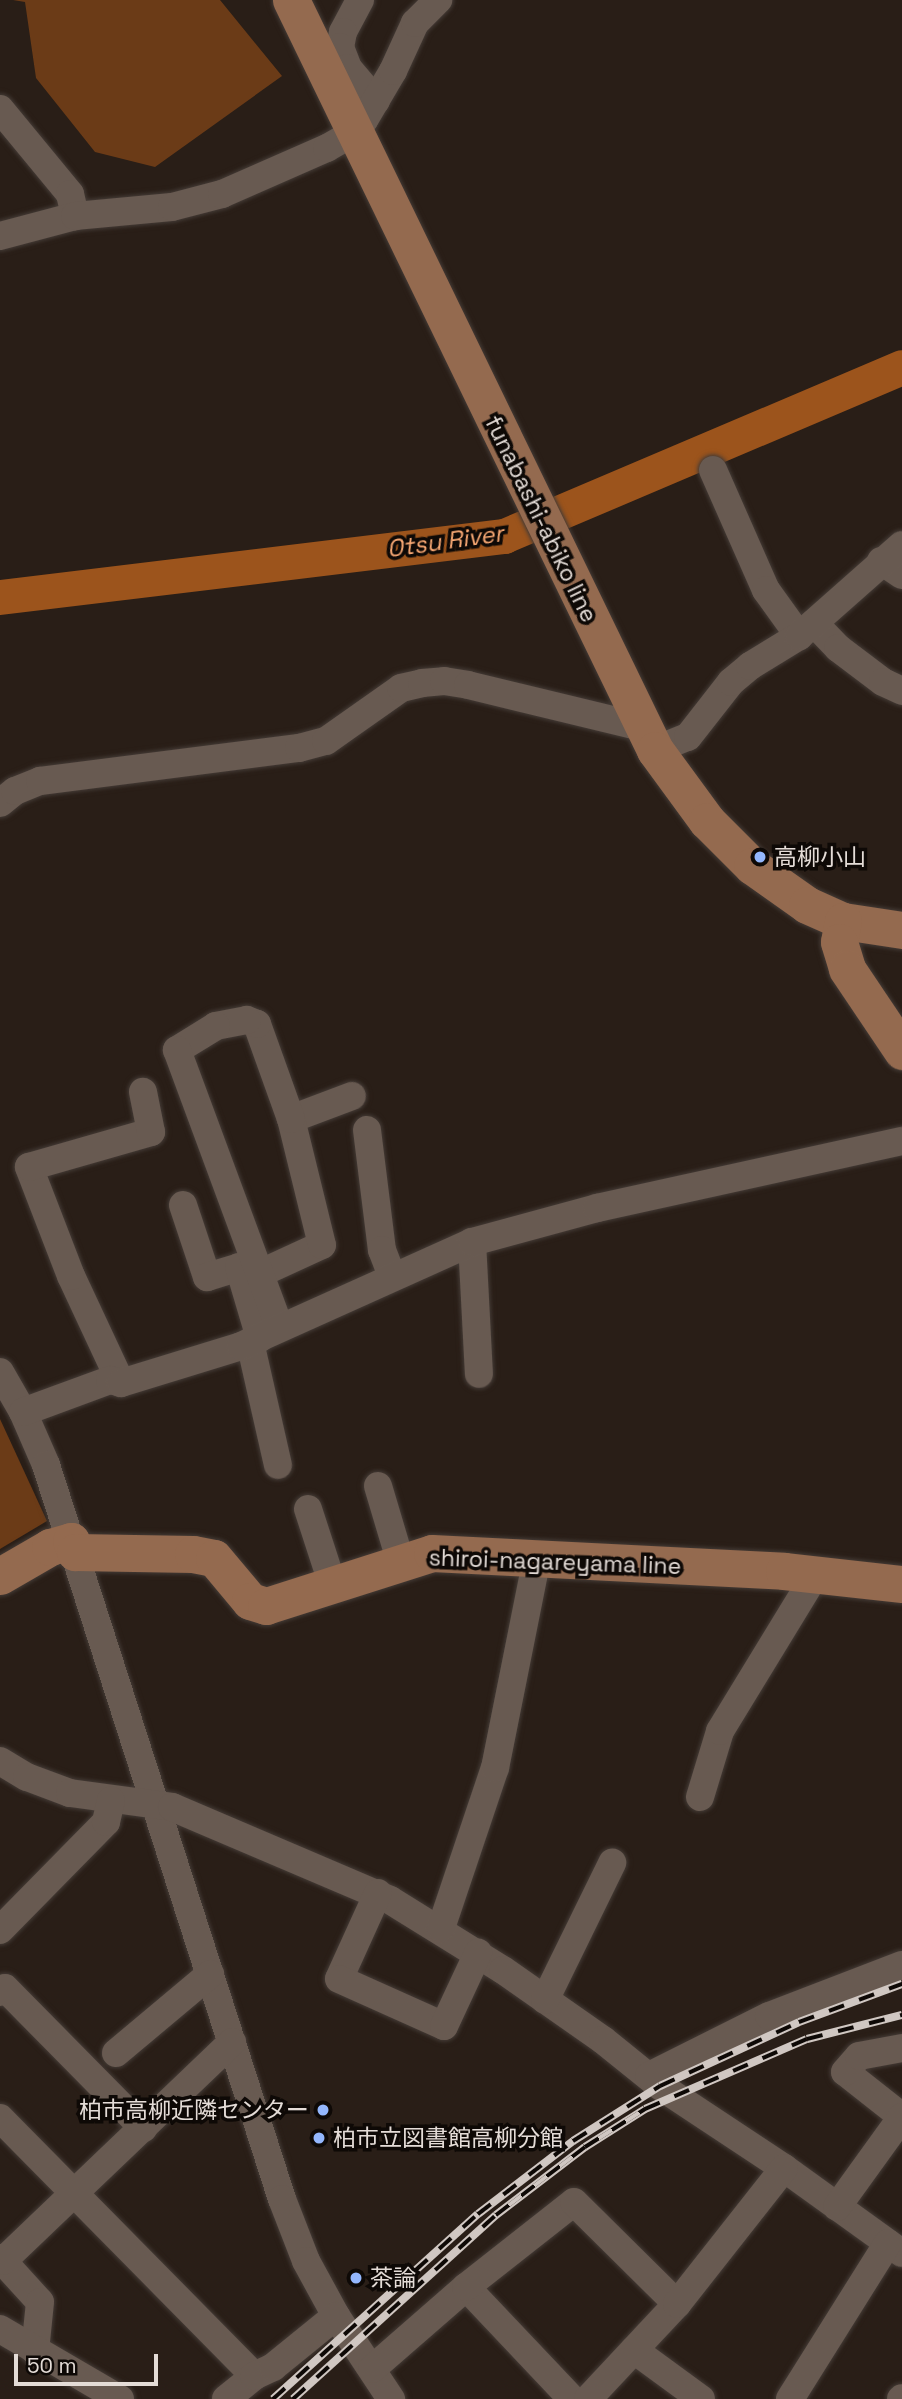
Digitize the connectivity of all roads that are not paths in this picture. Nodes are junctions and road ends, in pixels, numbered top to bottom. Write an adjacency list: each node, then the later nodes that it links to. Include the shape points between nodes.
1 (291, 0): 6 (main road, funabashi-abiko line)
2 (360, 0): 4 (street, via 340,47 348,68)
3 (438, 0): 4 (street, via 415,23)
4 (376, 101): 6 (street)
5 (0, 109): 7 (street, via 70,194)
6 (354, 133): 7 (street, via 293,166 222,194 172,207); 13 (main road, funabashi-abiko line)
7 (75, 216): 8 (street)
8 (0, 236)
9 (713, 470): 11 (street, via 766,590)
10 (895, 560): 11 (street)
11 (806, 630): 12 (street); 13 (street, via 731,682 688,737)
12 (902, 691)
13 (649, 738): 14 (street, via 468,685 422,683 401,688 326,741 40,781); 15 (main road, funabashi-abiko line, via 707,821 752,866 807,905)
14 (0, 803)
15 (843, 921): 16 (main road, funabashi-abiko line); 17 (main road, via 839,942 847,969)
16 (902, 930)
17 (902, 1051)
18 (143, 1092): 30 (street, via 151,1132 29,1167 71,1276)
19 (352, 1096): 20 (street)
20 (292, 1119): 25 (street, via 322,1245); 25 (street, via 257,1024 247,1020 216,1026 177,1050)
21 (367, 1130): 26 (street, via 382,1250)
22 (902, 1141): 24 (street, via 597,1208)
23 (183, 1205): 27 (street, via 207,1277 239,1267)
24 (472, 1242): 26 (street); 29 (street)
25 (261, 1273): 27 (street)
26 (392, 1276): 27 (street)
27 (263, 1336): 30 (street); 32 (street)
28 (0, 1372): 31 (street)
29 (479, 1374)
30 (121, 1383): 31 (street, via 110,1380)
31 (23, 1412): 35 (street, via 46,1465)
32 (278, 1465)
33 (378, 1486): 37 (street)
34 (308, 1509): 41 (street)
35 (72, 1547): 39 (main road, shiroi-nagareyama line, via 71,1541 50,1547); 41 (main road, shiroi-nagareyama line, via 75,1552 214,1558 250,1601 266,1606); 45 (street)
36 (537, 1558): 37 (main road, shiroi-nagareyama line, via 432,1553); 38 (main road, shiroi-nagareyama line); 48 (street, via 495,1768)
37 (401, 1563): 41 (main road, shiroi-nagareyama line)
38 (816, 1574): 40 (main road, shiroi-nagareyama line); 43 (street, via 720,1731)
39 (0, 1576)
40 (902, 1584)
41 (333, 1586)
42 (0, 1761): 44 (street, via 70,1793)
43 (700, 1797)
44 (111, 1801): 45 (street); 49 (street, via 106,1822)
45 (155, 1803): 47 (street); 52 (street)
46 (612, 1863): 54 (street)
47 (378, 1893): 48 (street); 50 (street, via 340,1979 444,2026)
48 (440, 1928): 50 (street)
49 (0, 1930)
50 (478, 1954): 54 (street)
51 (902, 1965): 58 (street, via 769,2016)
52 (210, 1974): 55 (street); 57 (street)
53 (0, 1992): 61 (street, via 5,1988)
54 (545, 2000): 58 (street)
55 (232, 2042): 61 (street); 69 (street, via 282,2199 306,2260)
56 (902, 2048): 59 (street, via 859,2056 845,2072)
57 (116, 2053)
58 (649, 2076): 62 (street)
59 (902, 2117): 64 (street)
60 (0, 2118): 63 (street)
61 (143, 2128): 63 (street)
62 (783, 2168): 64 (street); 68 (street)
63 (75, 2194): 66 (street); 74 (street)
64 (837, 2207): 65 (street)
65 (895, 2248): 81 (street)
66 (1, 2260): 72 (street, via 40,2302)
67 (466, 2287): 68 (street, via 574,2202); 73 (street); 78 (street)
68 (677, 2304): 71 (street)
69 (336, 2316): 73 (street); 74 (street, via 273,2367)
70 (0, 2329): 72 (street)
71 (634, 2350): 79 (street); 80 (street)
72 (35, 2351): 75 (street)
73 (372, 2369): 77 (street)
74 (254, 2376): 76 (street)
75 (120, 2399)
76 (226, 2399)
77 (391, 2399)
78 (572, 2399)
79 (588, 2399)
80 (701, 2399)
81 (790, 2399)

